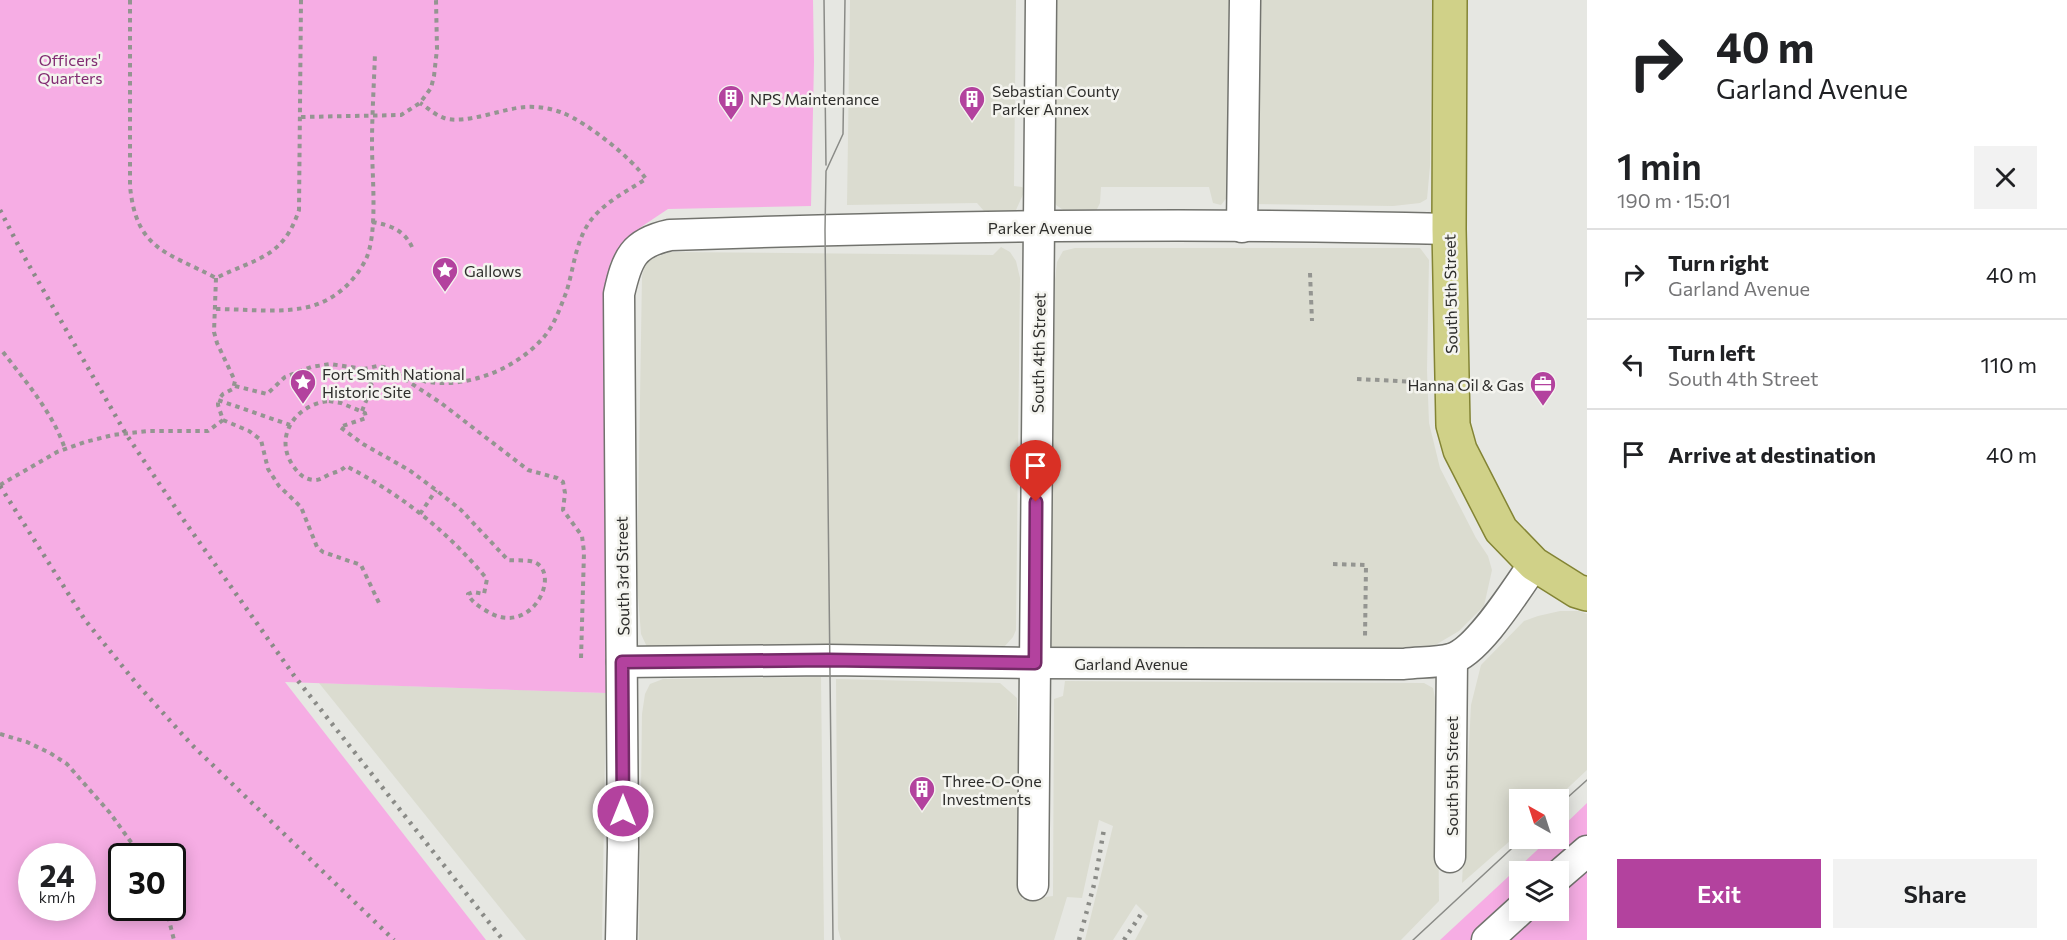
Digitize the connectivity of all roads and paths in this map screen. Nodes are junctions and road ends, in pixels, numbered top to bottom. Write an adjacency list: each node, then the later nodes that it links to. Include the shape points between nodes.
1 (130, 0): 18 (path, via 130,186 134,215 156,247)
2 (301, 0): 10 (path)
3 (436, 0): 8 (path, via 435,69 430,88)
4 (1041, 0): 12 (street, South 4th Street)
5 (1245, 0): 13 (street)
6 (1450, 0): 14 (main road, South 5th Street)
7 (375, 53): 9 (path)
8 (420, 103): 9 (path, via 401,115); 23 (path, via 438,115 459,120 526,107 562,112 629,159 646,179 592,219 583,234 556,315 543,338 526,354 507,367 471,380 428,382)
9 (372, 115): 10 (path); 11 (path)
10 (301, 117): 18 (path, via 299,210 295,222 285,240 267,255)
11 (372, 222): 15 (path, via 394,227); 19 (path, via 366,258 346,286 330,299 292,309)
12 (1039, 227): 13 (street, Parker Avenue); 16 (street, Parker Avenue, via 670,235 651,239); 43 (street, South 4th Street)
13 (1242, 227): 14 (street, Parker Avenue)
14 (1449, 229): 36 (main road, South 5th Street, via 1453,425 1460,450 1501,530)
15 (412, 247)
16 (635, 251): 42 (street, South 3rd Street, via 624,269 619,294)
17 (1310, 273): 20 (path)
18 (216, 278): 19 (path)
19 (216, 309): 26 (path, via 217,343)
20 (1312, 321)
21 (3, 352): 31 (path, via 53,421)
22 (364, 369): 23 (path, via 377,366); 26 (path, via 330,364 311,367 285,378 267,394); 28 (path, via 372,386)
23 (396, 374): 40 (path, via 433,397 528,470 563,482 563,510 582,536 584,552)
24 (1357, 379): 25 (path)
25 (1419, 382)
26 (235, 386): 27 (path)
27 (219, 400): 29 (path); 30 (path)
28 (362, 411): 30 (path, via 341,403 318,402 298,413); 33 (path, via 366,418 340,427)
29 (223, 420): 31 (path, via 208,431 113,435); 38 (path, via 261,440 268,470 301,507 317,547 361,565)
30 (290, 425): 34 (path, via 285,448 303,477 321,479 346,466)
31 (65, 449): 32 (path)
32 (0, 485)
33 (436, 490): 34 (path); 34 (path, via 508,560 539,565 544,586 536,605 528,613 507,618 488,612 472,600 468,596 471,592 484,594 487,579 456,544)
34 (420, 514)
35 (1333, 564): 39 (path, via 1366,565)
36 (1534, 564): 37 (main road); 41 (street, via 1473,645)
37 (1587, 594)
38 (380, 603)
39 (1365, 642)
40 (581, 659)
41 (1452, 659): 43 (street, Garland Avenue, via 1404,664); 47 (street, South 5th Street)
42 (622, 662): 43 (street, Garland Avenue); 53 (street, South 3rd Street)
43 (1035, 663): 49 (street, South 4th Street)
44 (0, 734): 45 (path, via 27,742 67,764)
45 (132, 843)
46 (1587, 851): 48 (street)
47 (1450, 857)
48 (1569, 867)
49 (1033, 885)
50 (1509, 920): 54 (street)
51 (169, 921): 52 (path)
52 (174, 940)
53 (621, 940)
54 (1486, 940)

